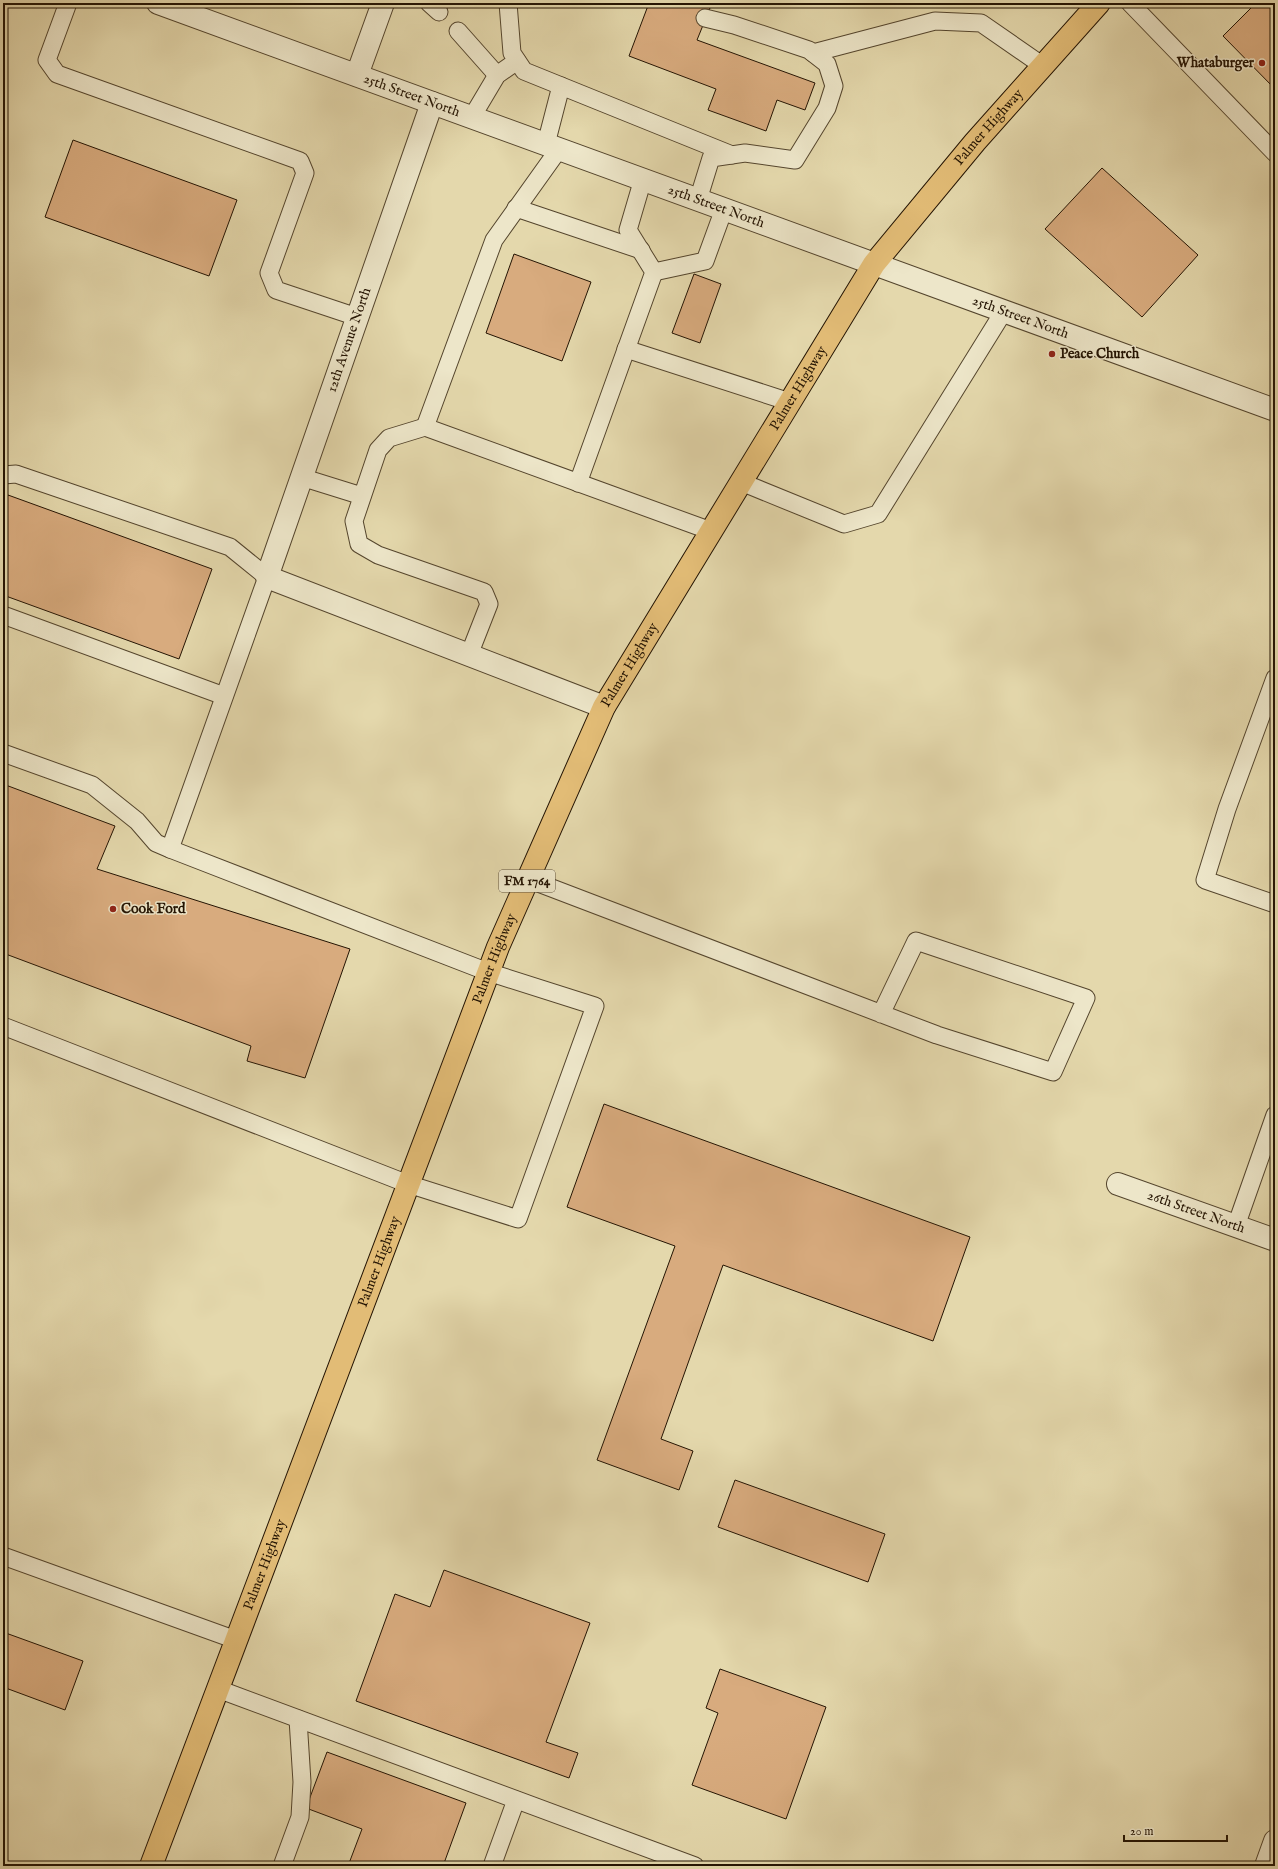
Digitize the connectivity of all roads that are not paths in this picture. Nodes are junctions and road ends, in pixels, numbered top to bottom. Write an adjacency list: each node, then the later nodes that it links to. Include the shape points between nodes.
1 (68, 3): 28 (lane, via 47,60 57,74 300,161 305,173 269,273 276,290)
2 (158, 3): 13 (street, 25th Street North)
3 (383, 3): 13 (street)
4 (508, 3): 10 (lane, via 512,52)
5 (1099, 3): 11 (main road, Palmer Highway / FM 1764)
6 (1130, 3): 18 (lane)
7 (705, 18): 9 (lane, via 784,41)
8 (458, 31): 12 (lane)
9 (813, 53): 11 (lane, via 935,21 981,23); 19 (lane, via 827,64 834,86 827,108 795,160 745,153)
10 (517, 61): 12 (lane); 14 (lane, via 524,71)
11 (1043, 66): 25 (main road, Palmer Highway / FM 1764)
12 (497, 74): 16 (lane)
13 (357, 75): 15 (street, 25th Street North)
14 (561, 86): 17 (lane); 19 (lane)
15 (432, 103): 16 (street, 25th Street North); 28 (street, 12th Avenue North)
16 (472, 117): 17 (street, 25th Street North)
17 (552, 147): 20 (street, 25th Street North); 22 (lane)
18 (1275, 153)
19 (732, 155): 21 (lane, via 711,158)
20 (643, 179): 21 (street, 25th Street North); 24 (lane, via 628,230)
21 (698, 200): 23 (street, 25th Street North)
22 (516, 208): 24 (lane); 32 (lane, via 494,240)
23 (724, 209): 25 (street, 25th Street North); 26 (lane, via 705,261)
24 (641, 250): 26 (lane)
25 (874, 264): 27 (street, 25th Street North); 30 (main road, Palmer Highway / FM 1764)
26 (654, 272): 29 (lane)
27 (1004, 311): 31 (street, 25th Street North); 36 (lane, via 878,514 844,524)
28 (357, 317): 34 (street, 12th Avenue North)
29 (626, 349): 30 (lane); 35 (lane)
30 (790, 402): 36 (main road, Palmer Highway / FM 1764)
31 (1275, 410)
32 (426, 427): 35 (lane); 37 (lane, via 389,438 378,450)
33 (3, 475): 39 (lane, via 16,474 230,546)
34 (301, 477): 37 (lane); 39 (street, 12th Avenue North)
35 (578, 482): 38 (lane)
36 (741, 482): 38 (main road, Palmer Highway / FM 1764)
37 (362, 496): 41 (lane, via 354,521 359,544 378,555 484,592 489,604)
38 (711, 531): 44 (main road, Palmer Highway / FM 1764)
39 (267, 577): 41 (street); 43 (lane)
40 (3, 615): 43 (lane)
41 (469, 655): 44 (street)
42 (1275, 678): 48 (lane, via 1205,880)
43 (224, 696): 46 (lane)
44 (604, 707): 47 (main road, Palmer Highway / FM 1764)
45 (3, 753): 46 (lane, via 92,785 137,821 156,843)
46 (170, 849): 49 (lane)
47 (528, 879): 49 (main road, Palmer Highway / FM 1764); 50 (lane)
48 (1275, 904)
49 (488, 972): 53 (main road, Palmer Highway / FM 1764); 53 (lane, via 594,1006 518,1219)
50 (882, 1014): 50 (lane, via 937,1035 1053,1072 1086,998 916,941)
51 (3, 1026): 53 (lane)
52 (1275, 1115): 55 (lane)
53 (408, 1184): 58 (main road, Palmer Highway / FM 1764)
54 (1118, 1184): 55 (street, 26th Street North)
55 (1236, 1226): 56 (street, 26th Street North)
56 (1275, 1240)
57 (3, 1556): 58 (lane)
58 (236, 1640): 59 (main road, Palmer Highway / FM 1764)
59 (218, 1689): 60 (lane); 63 (main road, Palmer Highway / FM 1764)
60 (298, 1719): 61 (lane); 64 (lane, via 302,1782 300,1816)
61 (516, 1800): 65 (lane); 66 (lane)
62 (1275, 1841): 67 (street)
63 (151, 1866)
64 (282, 1866)
65 (492, 1866)
66 (696, 1866)
67 (1266, 1866)

